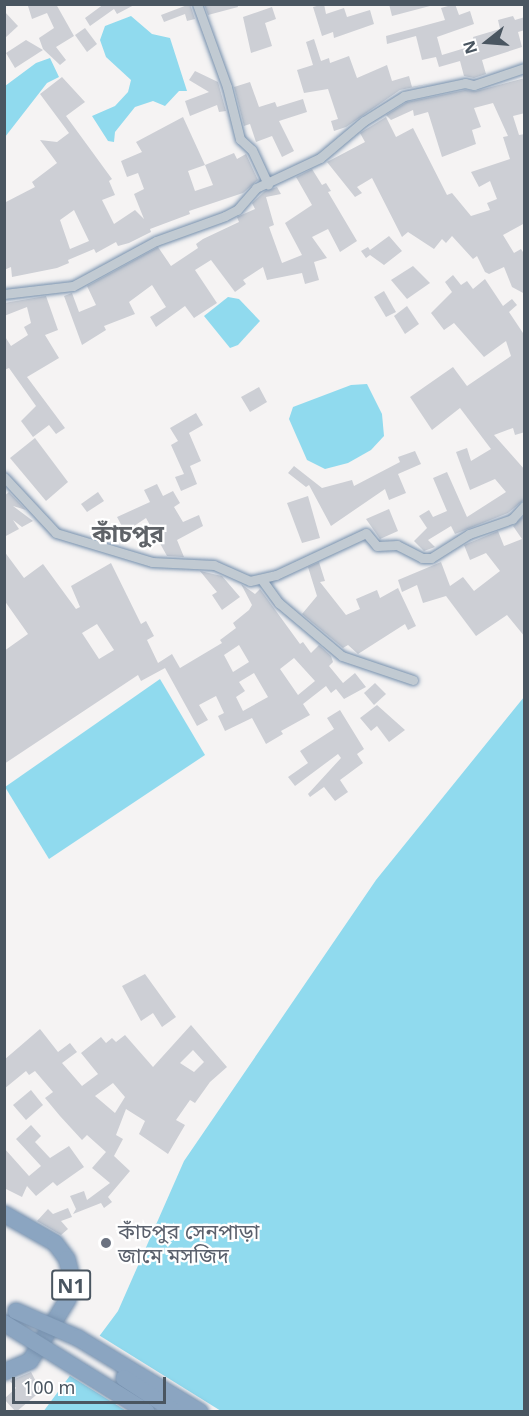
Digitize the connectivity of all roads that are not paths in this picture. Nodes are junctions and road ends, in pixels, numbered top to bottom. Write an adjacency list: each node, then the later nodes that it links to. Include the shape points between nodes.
1 (197, 4): 3 (street, via 227,87 240,139 252,150)
2 (525, 68): 3 (street, via 474,86 465,83 404,96 364,120 320,158)
3 (268, 185): 4 (street, via 256,188 231,213 156,241 73,286)
4 (4, 294)
5 (4, 477): 7 (street, via 44,523 71,539 152,562 214,565 250,581)
6 (525, 506): 7 (street, via 512,519 469,534 431,558 422,558 397,545 377,546 366,533)
7 (262, 580): 8 (street, via 279,603 342,656)
8 (413, 680)
9 (4, 1214): 11 (highway, N1, via 55,1243 67,1259 72,1279 68,1299 30,1361)
10 (8, 1312): 12 (highway, bridge); 13 (highway, N1, bridge); 14 (highway, bridge, via 78,1338)
11 (10, 1371)
12 (147, 1412)
13 (176, 1412)
14 (200, 1412)

